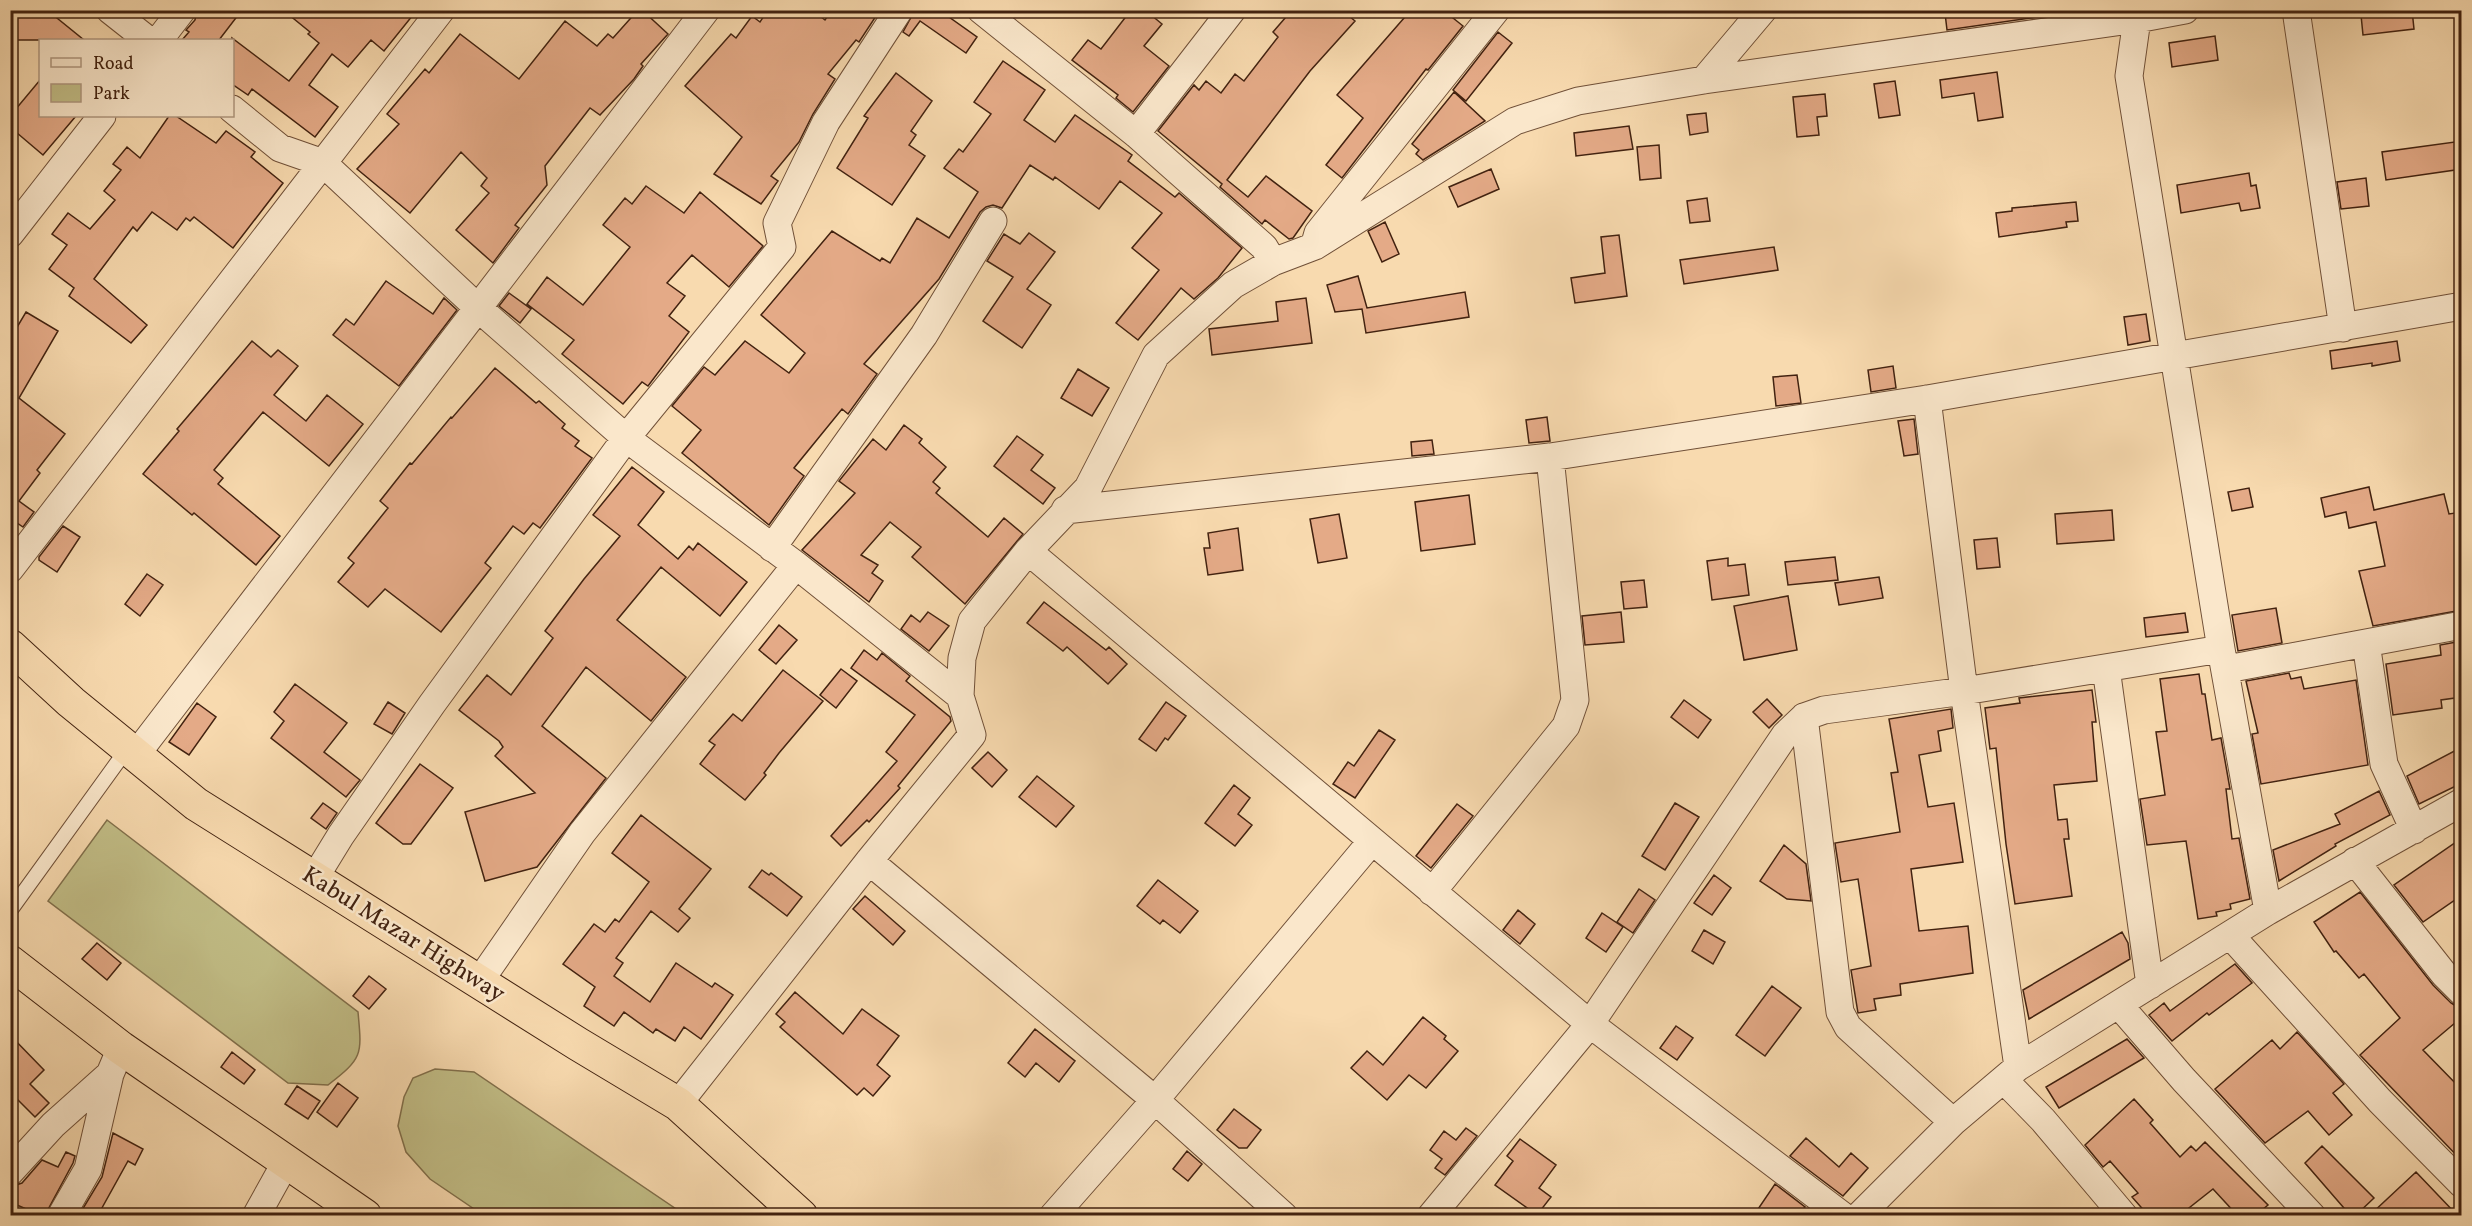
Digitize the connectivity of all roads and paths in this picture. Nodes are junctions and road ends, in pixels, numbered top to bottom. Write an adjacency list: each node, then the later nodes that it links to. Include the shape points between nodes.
1 (110, 10): 13 (street)
2 (182, 10): 14 (street)
3 (441, 10): 19 (street)
4 (706, 10): 25 (street)
5 (899, 10): 29 (street, via 826,122 777,223 782,247)
6 (981, 10): 18 (street)
7 (1232, 10): 18 (street)
8 (1496, 10): 22 (street, via 1318,233)
9 (1763, 10): 15 (street)
10 (2185, 10): 12 (street)
11 (2296, 10): 26 (street)
12 (2140, 15): 15 (street); 27 (street, via 2129,76)
13 (147, 39)
14 (160, 39)
15 (1704, 80): 22 (street, via 1578,101 1515,121)
16 (234, 111): 19 (street, via 280,148)
17 (101, 117): 21 (street)
18 (1136, 134): 23 (street, via 1264,248)
19 (323, 163): 25 (street); 35 (street)
20 (993, 221): 32 (street, via 924,335)
21 (10, 234)
22 (1315, 246): 23 (street)
23 (1273, 262): 31 (street, via 1233,285 1155,355 1088,488)
24 (2462, 306): 26 (street)
25 (477, 307): 29 (street); 44 (street)
26 (2343, 327): 27 (street)
27 (2174, 358): 28 (street); 39 (street)
28 (1927, 399): 30 (street); 41 (street)
29 (626, 438): 32 (street); 50 (street, via 432,704)
30 (1550, 458): 31 (street); 51 (street, via 1575,700 1566,726)
31 (1065, 510): 33 (street)
32 (772, 548): 34 (street)
33 (1028, 551): 42 (street, via 972,621 962,658); 47 (street)
34 (796, 565): 42 (street); 56 (street, via 582,833)
35 (10, 569)
36 (2462, 625): 37 (street)
37 (2366, 643): 39 (street); 46 (street, via 2384,764)
38 (10, 646): 44 (highway, Kabul Mazar Highway)
39 (2224, 659): 40 (street); 53 (street)
40 (2106, 668): 41 (street); 57 (street)
41 (1964, 691): 43 (street, via 1824,710); 62 (street)
42 (960, 696): 48 (street, via 972,735)
43 (1804, 717): 60 (street, via 1785,735); 65 (street, via 1840,1012 1848,1027)
44 (131, 752): 50 (highway, Kabul Mazar Highway, via 196,804); 52 (lane)
45 (2462, 802): 46 (street)
46 (2414, 830): 49 (street)
47 (1372, 841): 51 (street); 63 (street)
48 (869, 861): 63 (street); 64 (street)
49 (2355, 861): 53 (street); 58 (street)
50 (314, 879): 56 (highway, Kabul Mazar Highway)
51 (1432, 892): 60 (street)
52 (10, 911)
53 (2268, 911): 54 (street)
54 (2230, 935): 57 (street); 68 (street, via 2380,1101)
55 (10, 962): 61 (highway)
56 (478, 982): 64 (highway, Kabul Mazar Highway)
57 (2150, 985): 59 (street)
58 (2462, 992)
59 (2119, 1005): 62 (street); 79 (street)
60 (1590, 1024): 75 (street); 76 (street)
61 (116, 1061): 66 (highway); 67 (street); 69 (street, via 88,1169)
62 (2011, 1073): 65 (street); 78 (street, via 2043,1120)
63 (1155, 1100): 73 (street); 74 (street)
64 (678, 1104): 72 (highway, Kabul Mazar Highway)
65 (1953, 1122): 77 (street)
66 (286, 1162): 70 (street); 71 (highway)
67 (10, 1172)
68 (2462, 1184)
69 (61, 1215)
70 (256, 1215)
71 (365, 1215)
72 (801, 1215)
73 (1053, 1215)
74 (1284, 1215)
75 (1431, 1215)
76 (1843, 1215)
77 (1859, 1215)
78 (2124, 1215)
79 (2312, 1215)

